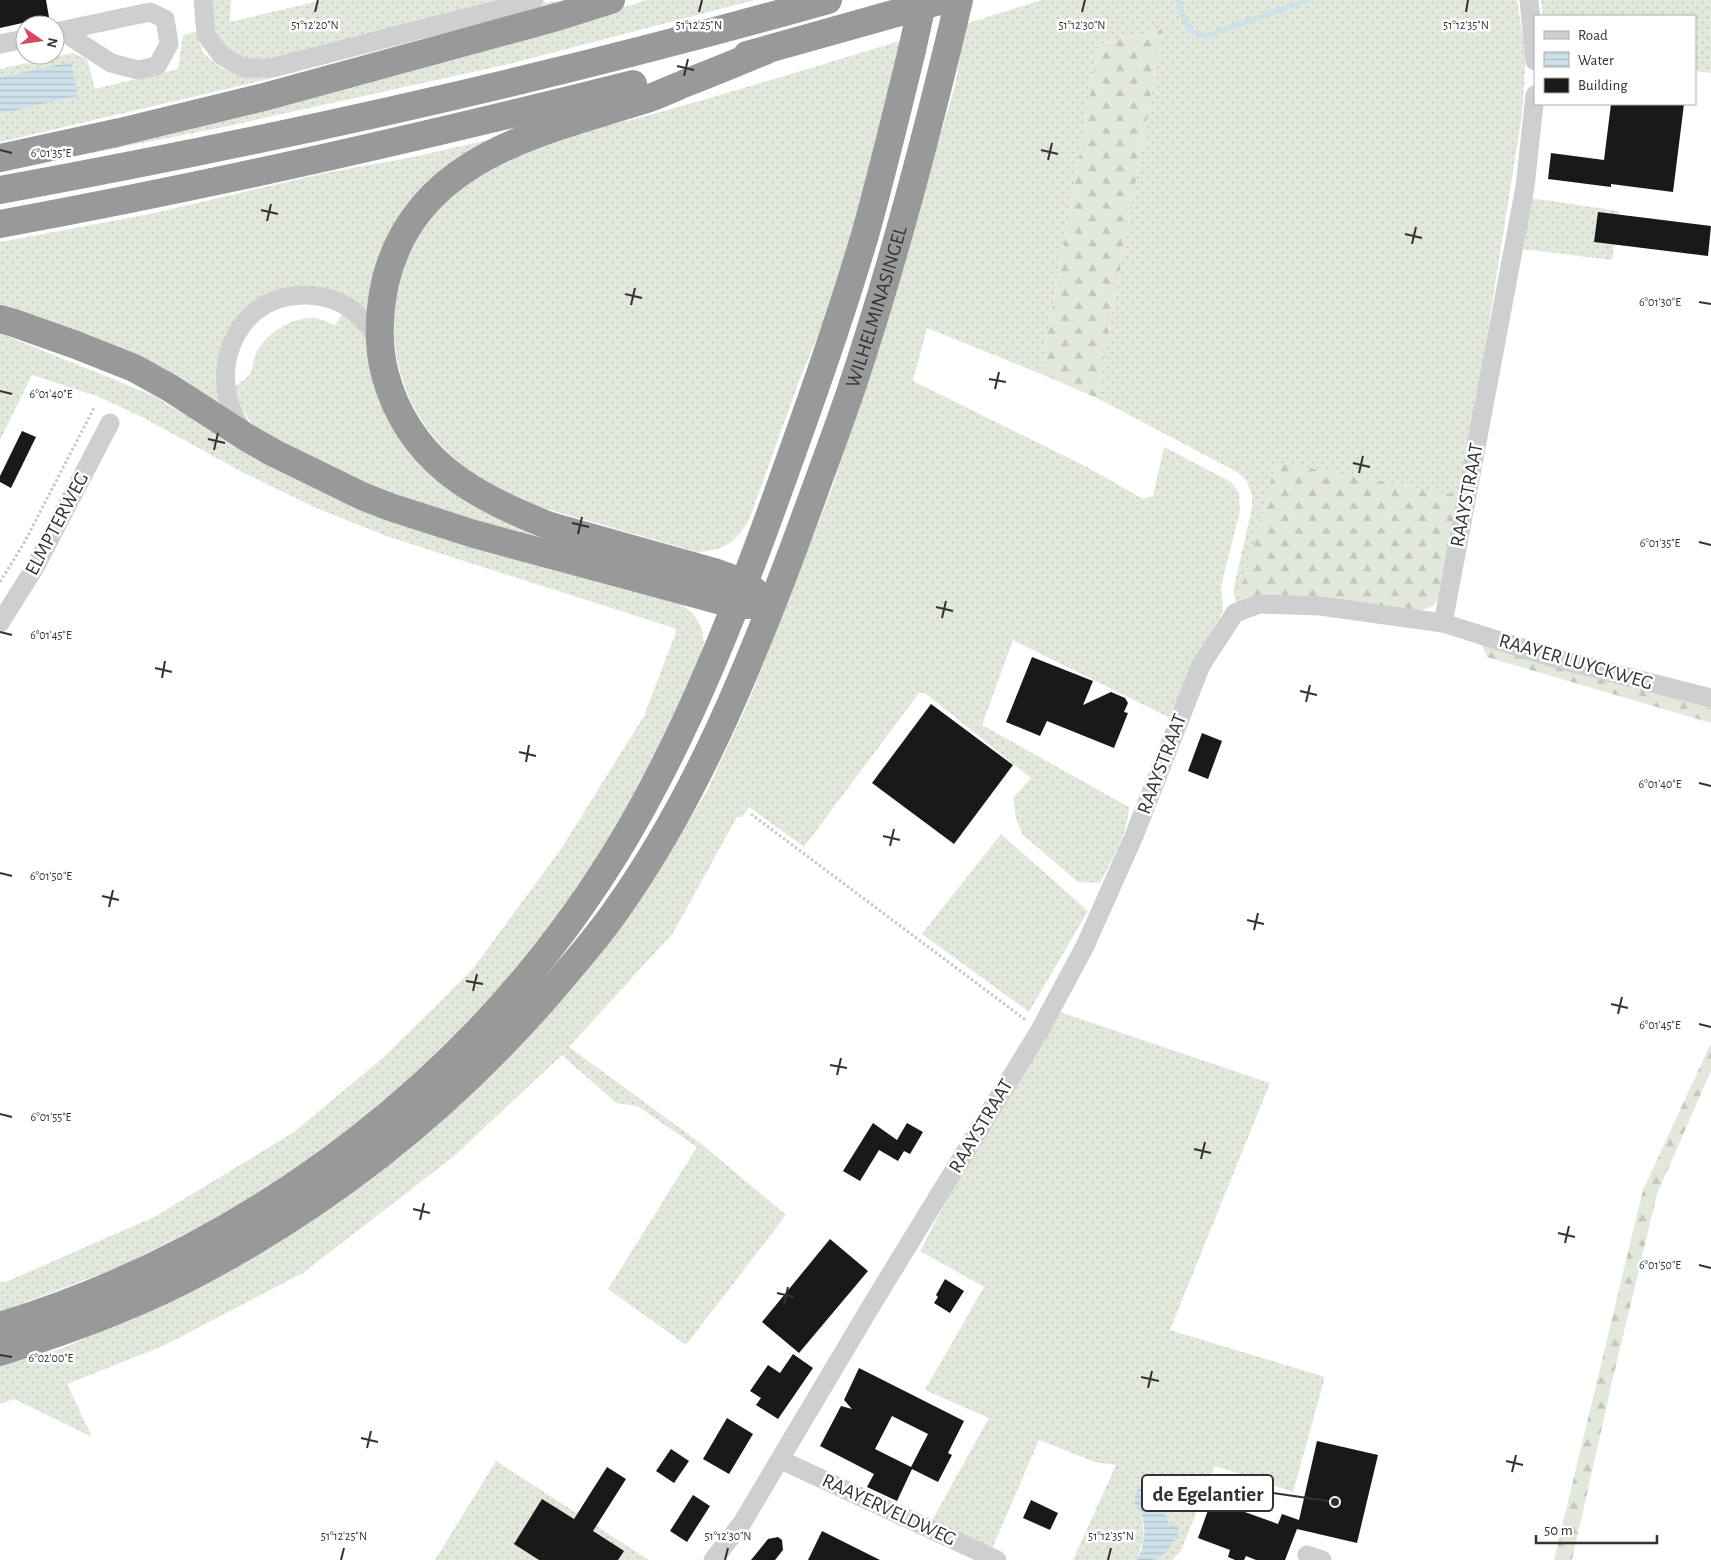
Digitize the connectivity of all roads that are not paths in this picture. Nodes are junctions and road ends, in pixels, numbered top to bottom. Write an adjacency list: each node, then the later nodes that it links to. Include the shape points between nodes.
1 (203, 0): 2 (street, via 206,35 222,56 244,68 271,68)
2 (534, 0)
3 (611, 0): 15 (highway, via 264,97)
4 (828, 0): 16 (highway, via 535,77 363,118)
5 (923, 0): 22 (highway, WILHELMINASINGEL, bridge, via 881,175 847,294)
6 (943, 0): 12 (highway)
7 (959, 0): 23 (highway, WILHELMINASINGEL, via 892,257 851,387)
8 (1528, 0): 13 (street)
9 (58, 32): 9 (street, via 111,63 138,70 157,66 169,44 165,19 150,12)
10 (15, 40): 11 (street)
11 (0, 44)
12 (765, 51): 17 (highway, via 367,149); 19 (highway, via 650,98 535,134 488,155 462,171 421,210 400,243 390,265 383,295)
13 (1534, 52)
14 (1534, 104): 25 (street, RAAYSTRAAT, via 1525,187)
15 (0, 158)
16 (0, 190)
17 (0, 224)
18 (0, 319): 21 (highway, via 134,368)
19 (380, 341): 21 (street, via 350,308 328,298 299,295 278,299 258,309 239,330 226,363 228,400); 22 (highway, via 387,380 407,425 434,459 466,486 501,506 550,526 714,572)
20 (110, 422): 24 (street, ELMPTERWEG, via 34,569)
21 (246, 438): 22 (highway, via 362,496 423,519)
22 (740, 594): 23 (highway); 27 (highway, WILHELMINASINGEL, via 674,744 624,839 564,928 526,977 466,1044 379,1123 337,1156 255,1211 120,1282)
23 (772, 605): 28 (highway, WILHELMINASINGEL, via 704,761 633,886 548,996 482,1064 404,1136 352,1177 240,1250 128,1307)
24 (0, 623)
25 (1443, 623): 26 (street, RAAYER LUYCKWEG, via 1554,658); 29 (street, RAAYSTRAAT, via 1320,606 1259,604 1235,613 1201,665 1134,836 1085,946 1040,1030)
26 (1711, 698)
27 (0, 1326)
28 (0, 1352)
29 (781, 1460): 30 (street, RAAYSTRAAT, via 742,1523); 31 (street, RAAYERVELDWEG)
30 (713, 1560)
31 (997, 1560)

